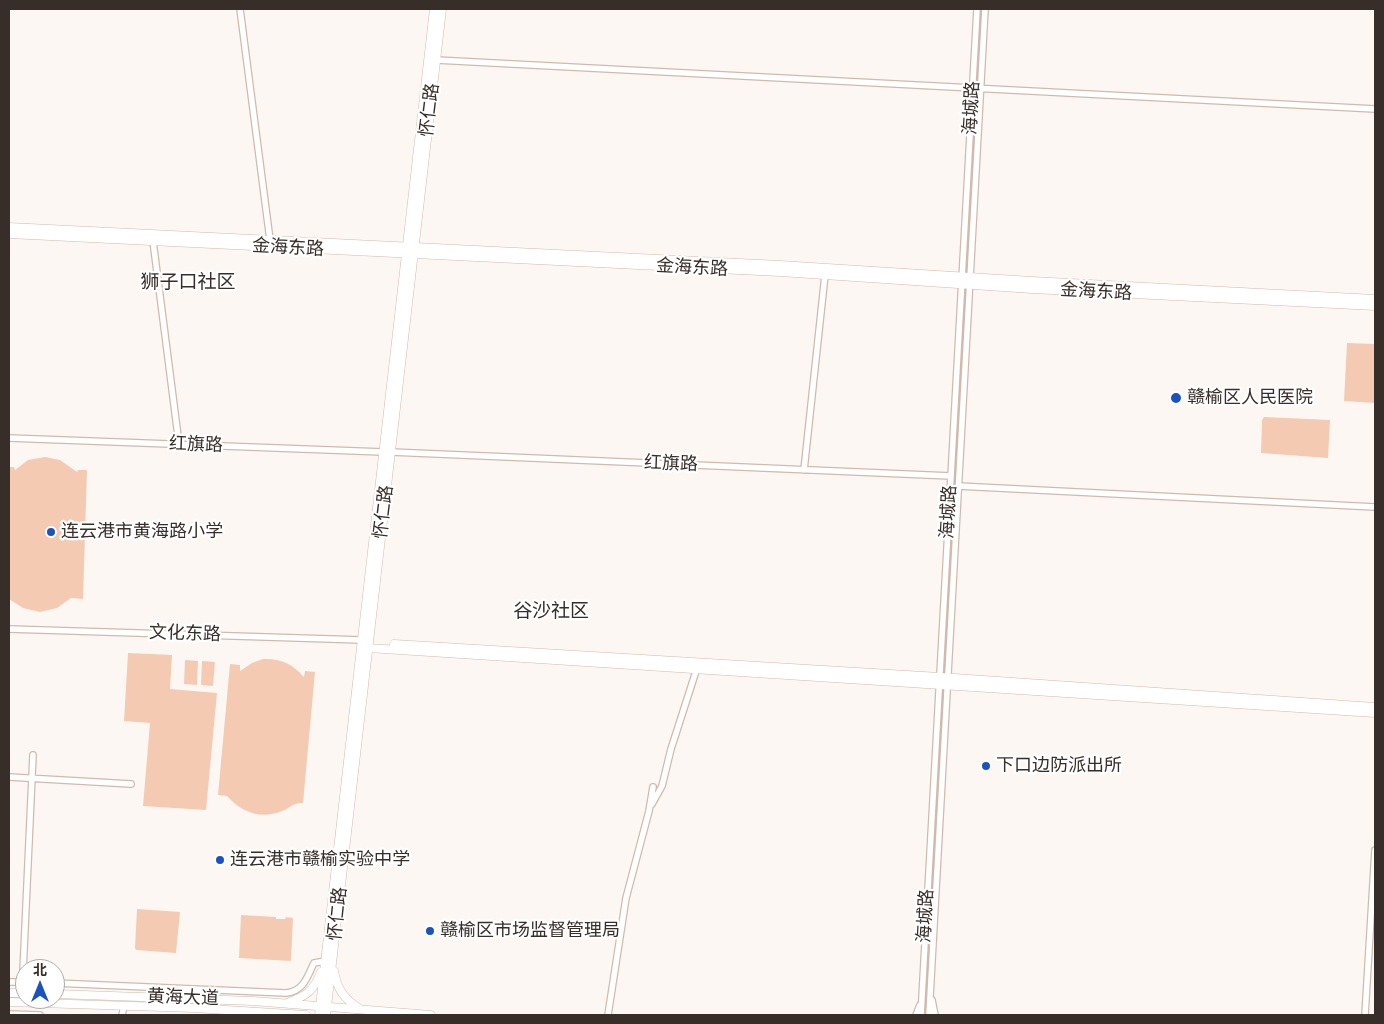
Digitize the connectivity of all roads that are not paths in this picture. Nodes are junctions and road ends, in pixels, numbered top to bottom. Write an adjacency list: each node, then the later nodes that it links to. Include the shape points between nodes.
1 (240, 9): 12 (street)
2 (434, 9): 14 (main road, 怀仁路)
3 (442, 9): 6 (main road, 怀仁路)
4 (977, 9): 7 (street, 海城路)
5 (984, 9): 8 (street, 海城路)
6 (436, 60): 7 (street); 14 (main road, 怀仁路)
7 (973, 88): 8 (street); 16 (street, 海城路)
8 (980, 88): 9 (street); 16 (street, 海城路)
9 (1375, 109)
10 (9, 227): 12 (main road, 金海东路)
11 (9, 234): 13 (main road, 金海东路)
12 (270, 240): 14 (main road, 金海东路)
13 (153, 241): 14 (main road, 金海东路); 20 (street)
14 (410, 250): 15 (main road, 金海东路); 16 (main road, 金海东路, via 780,265); 21 (main road, 怀仁路)
15 (825, 275): 16 (main road, 金海东路); 22 (street)
16 (966, 281): 17 (main road, 金海东路); 18 (main road, 金海东路); 23 (street, 海城路); 24 (street, 海城路)
17 (1375, 299)
18 (1375, 306)
19 (9, 438): 20 (street, 红旗路)
20 (179, 444): 21 (street, 红旗路)
21 (387, 452): 22 (street, 红旗路); 27 (main road, 怀仁路)
22 (804, 470): 23 (street, 红旗路)
23 (951, 476): 29 (street, 海城路)
24 (958, 486): 25 (street); 29 (street, 海城路)
25 (1375, 506)
26 (9, 628): 27 (street, 文化东路)
27 (366, 643): 28 (main road); 29 (main road); 40 (main road, 怀仁路)
28 (697, 668): 29 (main road); 37 (street, via 662,786)
29 (943, 681): 30 (main road); 31 (main road); 42 (street, 海城路); 44 (street, 海城路)
30 (1375, 707)
31 (1375, 713)
32 (33, 755): 34 (street)
33 (9, 777): 34 (street)
34 (32, 778): 35 (street); 39 (street)
35 (131, 784)
36 (653, 787): 37 (street)
37 (649, 810): 57 (street, via 626,898)
38 (1375, 850): 62 (street)
39 (25, 959)
40 (329, 961): 41 (street, via 314,963 306,982 286,993); 46 (main road, via 308,993); 48 (main road, 怀仁路); 49 (main road, via 340,991)
41 (65, 983)
42 (930, 992): 60 (street, 海城路); 61 (street)
43 (65, 994): 46 (main road, 黄海大道)
44 (922, 998): 58 (street); 59 (street, 海城路)
45 (9, 1002): 47 (main road, 黄海大道)
46 (285, 1004): 48 (main road, 黄海大道)
47 (124, 1006): 51 (main road, 黄海大道); 53 (street)
48 (325, 1010): 49 (main road, 黄海大道); 55 (main road, 怀仁路)
49 (362, 1010): 56 (main road, 黄海大道)
50 (9, 1014): 52 (street)
51 (285, 1014): 54 (main road, 黄海大道)
52 (40, 1015)
53 (122, 1015)
54 (306, 1015)
55 (319, 1015)
56 (431, 1015)
57 (608, 1015)
58 (916, 1015)
59 (921, 1015)
60 (929, 1015)
61 (935, 1015)
62 (1365, 1015)

